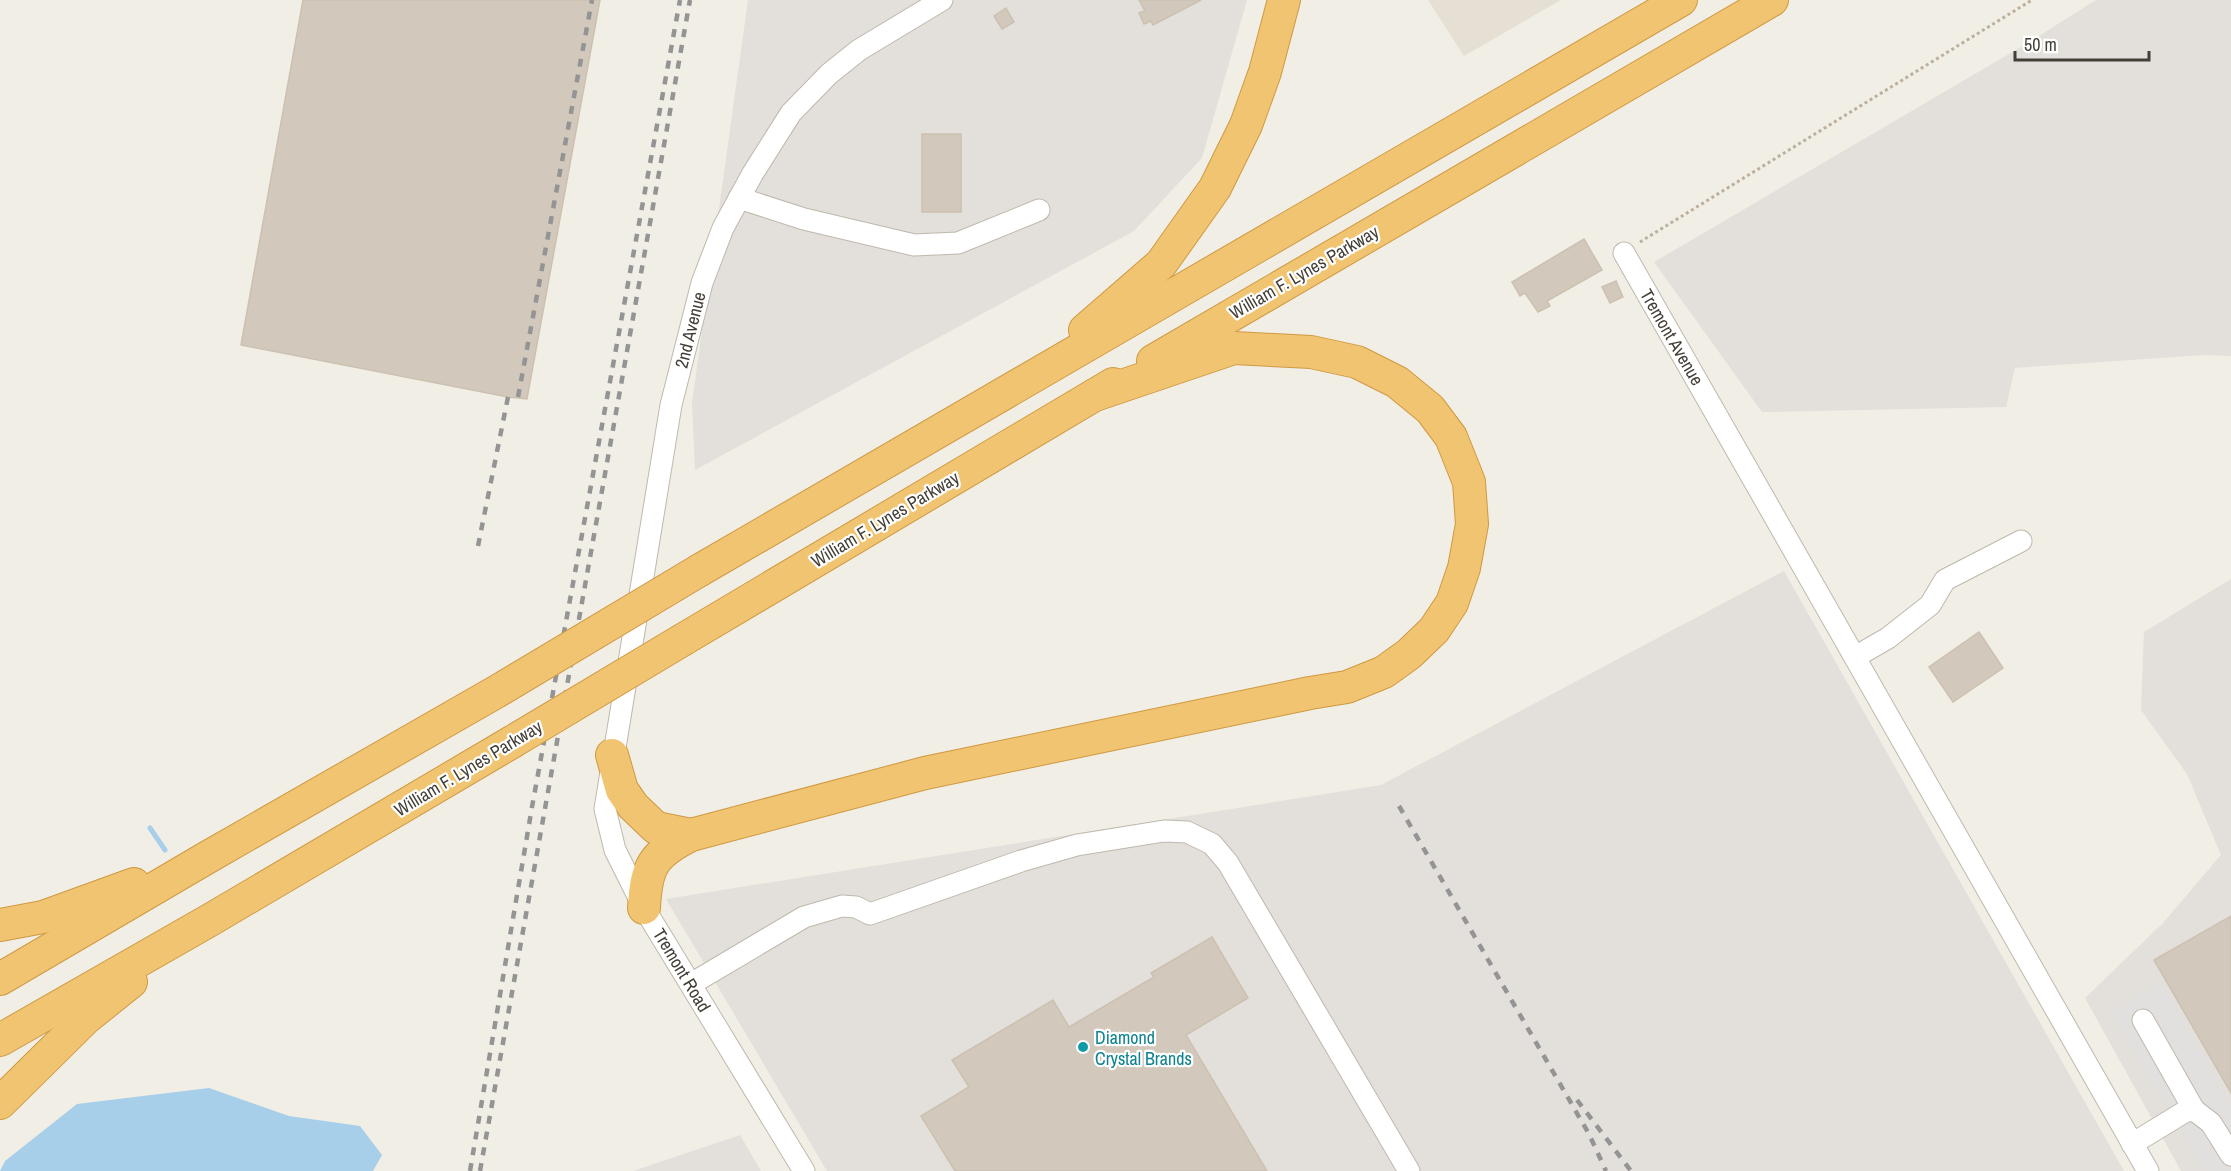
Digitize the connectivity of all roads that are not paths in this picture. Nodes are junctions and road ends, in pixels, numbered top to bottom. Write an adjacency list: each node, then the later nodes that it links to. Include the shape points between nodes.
1 (942, 0): 5 (street, 2nd Avenue, via 859,50 829,74 791,113)
2 (1284, 0): 8 (highway, via 1246,125 1215,188 1161,264)
3 (1681, 0): 8 (highway)
4 (1772, 0): 9 (highway, William F. Lynes Parkway)
5 (739, 198): 6 (street, via 804,219 914,245 958,243); 12 (street, 2nd Avenue, via 702,283 671,405)
6 (1039, 210)
7 (1624, 254): 11 (street, Tremont Avenue)
8 (1044, 370): 14 (highway, bridge)
9 (1095, 395): 13 (highway, via 1234,348 1311,352 1357,362 1397,382 1430,409 1451,437 1469,482 1472,524 1464,568 1452,603 1434,630 1409,654 1384,672 1347,687 925,774); 16 (highway, William F. Lynes Parkway, bridge)
10 (2021, 541): 11 (street, via 1945,580 1930,605 1888,638)
11 (1855, 657): 24 (street, Tremont Avenue)
12 (612, 754): 13 (highway, via 622,790 633,806 656,828); 15 (street, Tremont Road, via 605,809 615,850)
13 (691, 835): 15 (highway, via 666,847 653,865 645,882)
14 (208, 856): 17 (highway, via 43,917); 18 (highway)
15 (644, 908): 19 (street, Tremont Road)
16 (210, 920): 21 (highway, William F. Lynes Parkway); 22 (highway, via 86,1018)
17 (0, 925)
18 (0, 979)
19 (691, 984): 26 (street, Tremont Road); 27 (street, via 804,917 827,909 856,907 870,914 1077,845 1164,831 1187,832 1212,844 1228,863)
20 (2144, 1020): 23 (street)
21 (0, 1040)
22 (0, 1103)
23 (2194, 1110): 24 (street); 25 (street, via 2211,1123)
24 (2132, 1144): 28 (street, Tremont Avenue)
25 (2231, 1155)
26 (804, 1171)
27 (1409, 1171)
28 (2148, 1171)

